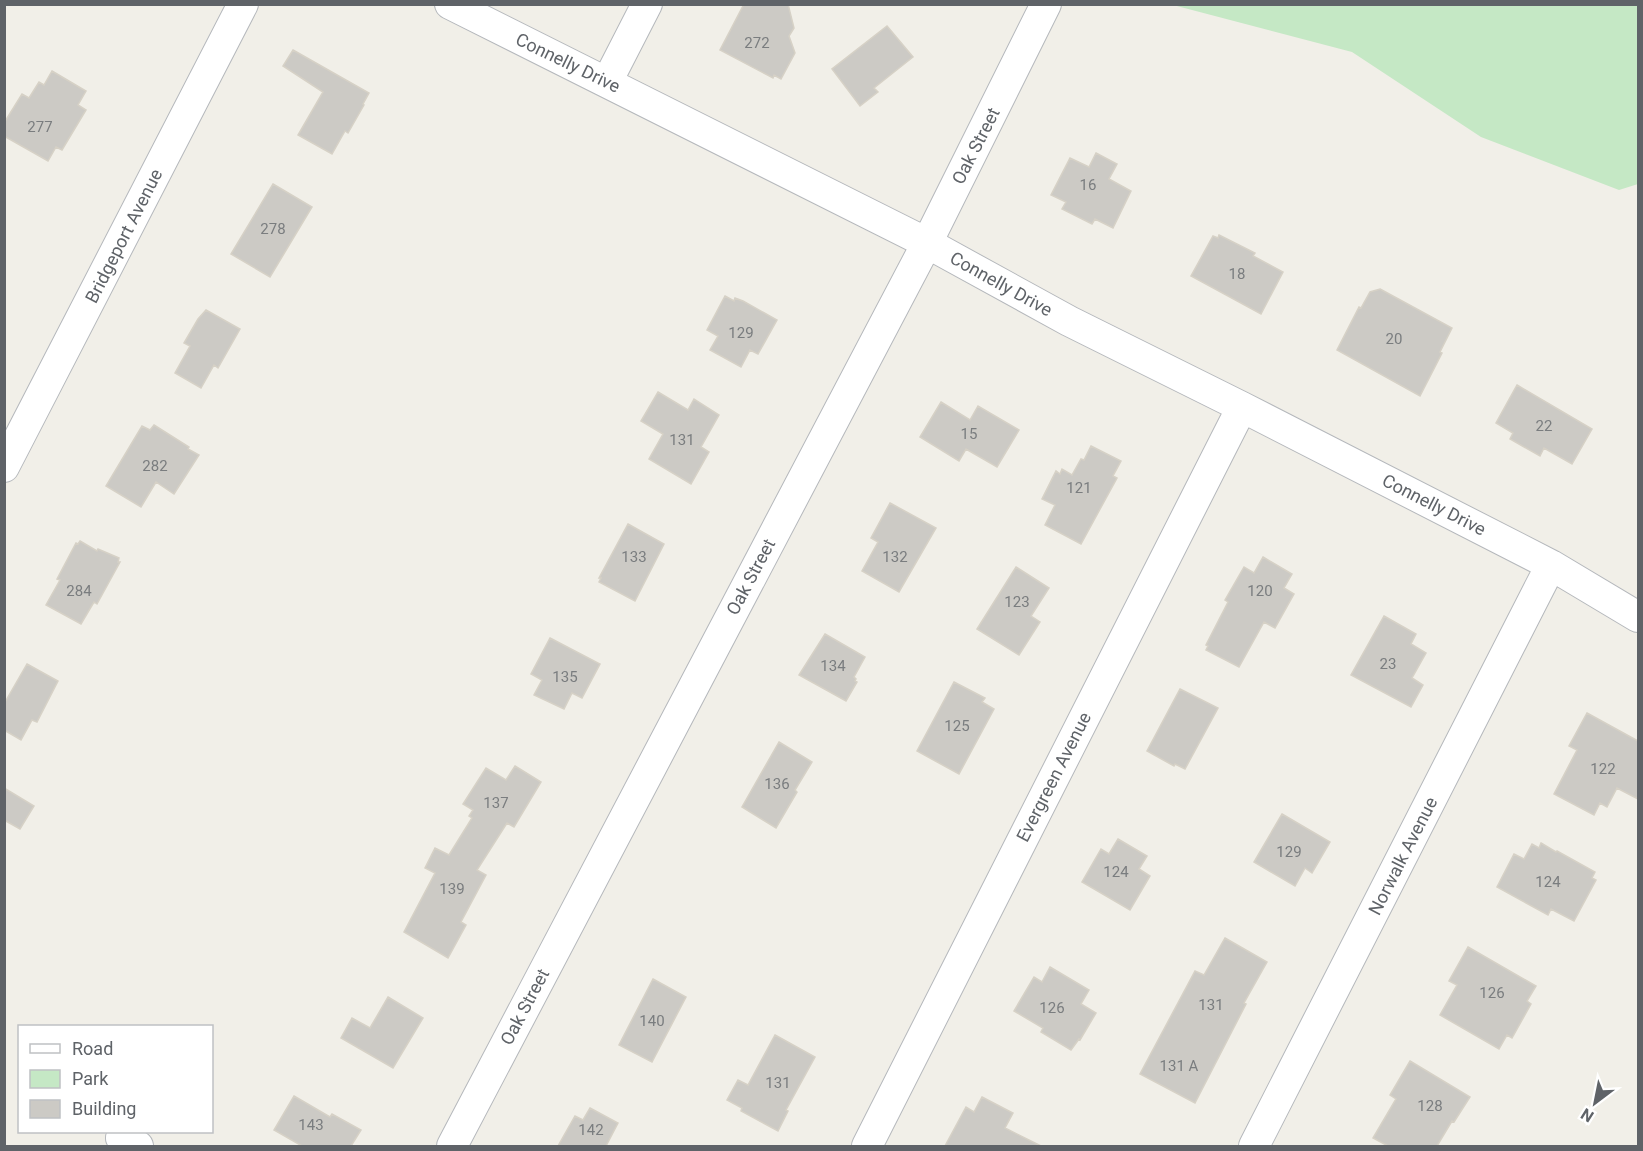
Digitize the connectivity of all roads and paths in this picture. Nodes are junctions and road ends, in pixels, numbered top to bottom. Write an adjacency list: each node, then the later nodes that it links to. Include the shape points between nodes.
1 (243, 4): 8 (street, Bridgeport Avenue)
2 (450, 4): 5 (street, Connelly Drive)
3 (647, 4): 5 (street)
4 (1046, 4): 6 (street, Oak Street)
5 (607, 82): 6 (street, Connelly Drive)
6 (927, 243): 7 (street, Connelly Drive, via 1069,321); 11 (street, Oak Street)
7 (1242, 407): 9 (street, Connelly Drive); 12 (street, Evergreen Avenue)
8 (4, 467)
9 (1551, 566): 10 (street, Connelly Drive); 13 (street, Norwalk Avenue)
10 (1638, 617)
11 (452, 1146)
12 (867, 1146)
13 (1254, 1146)

